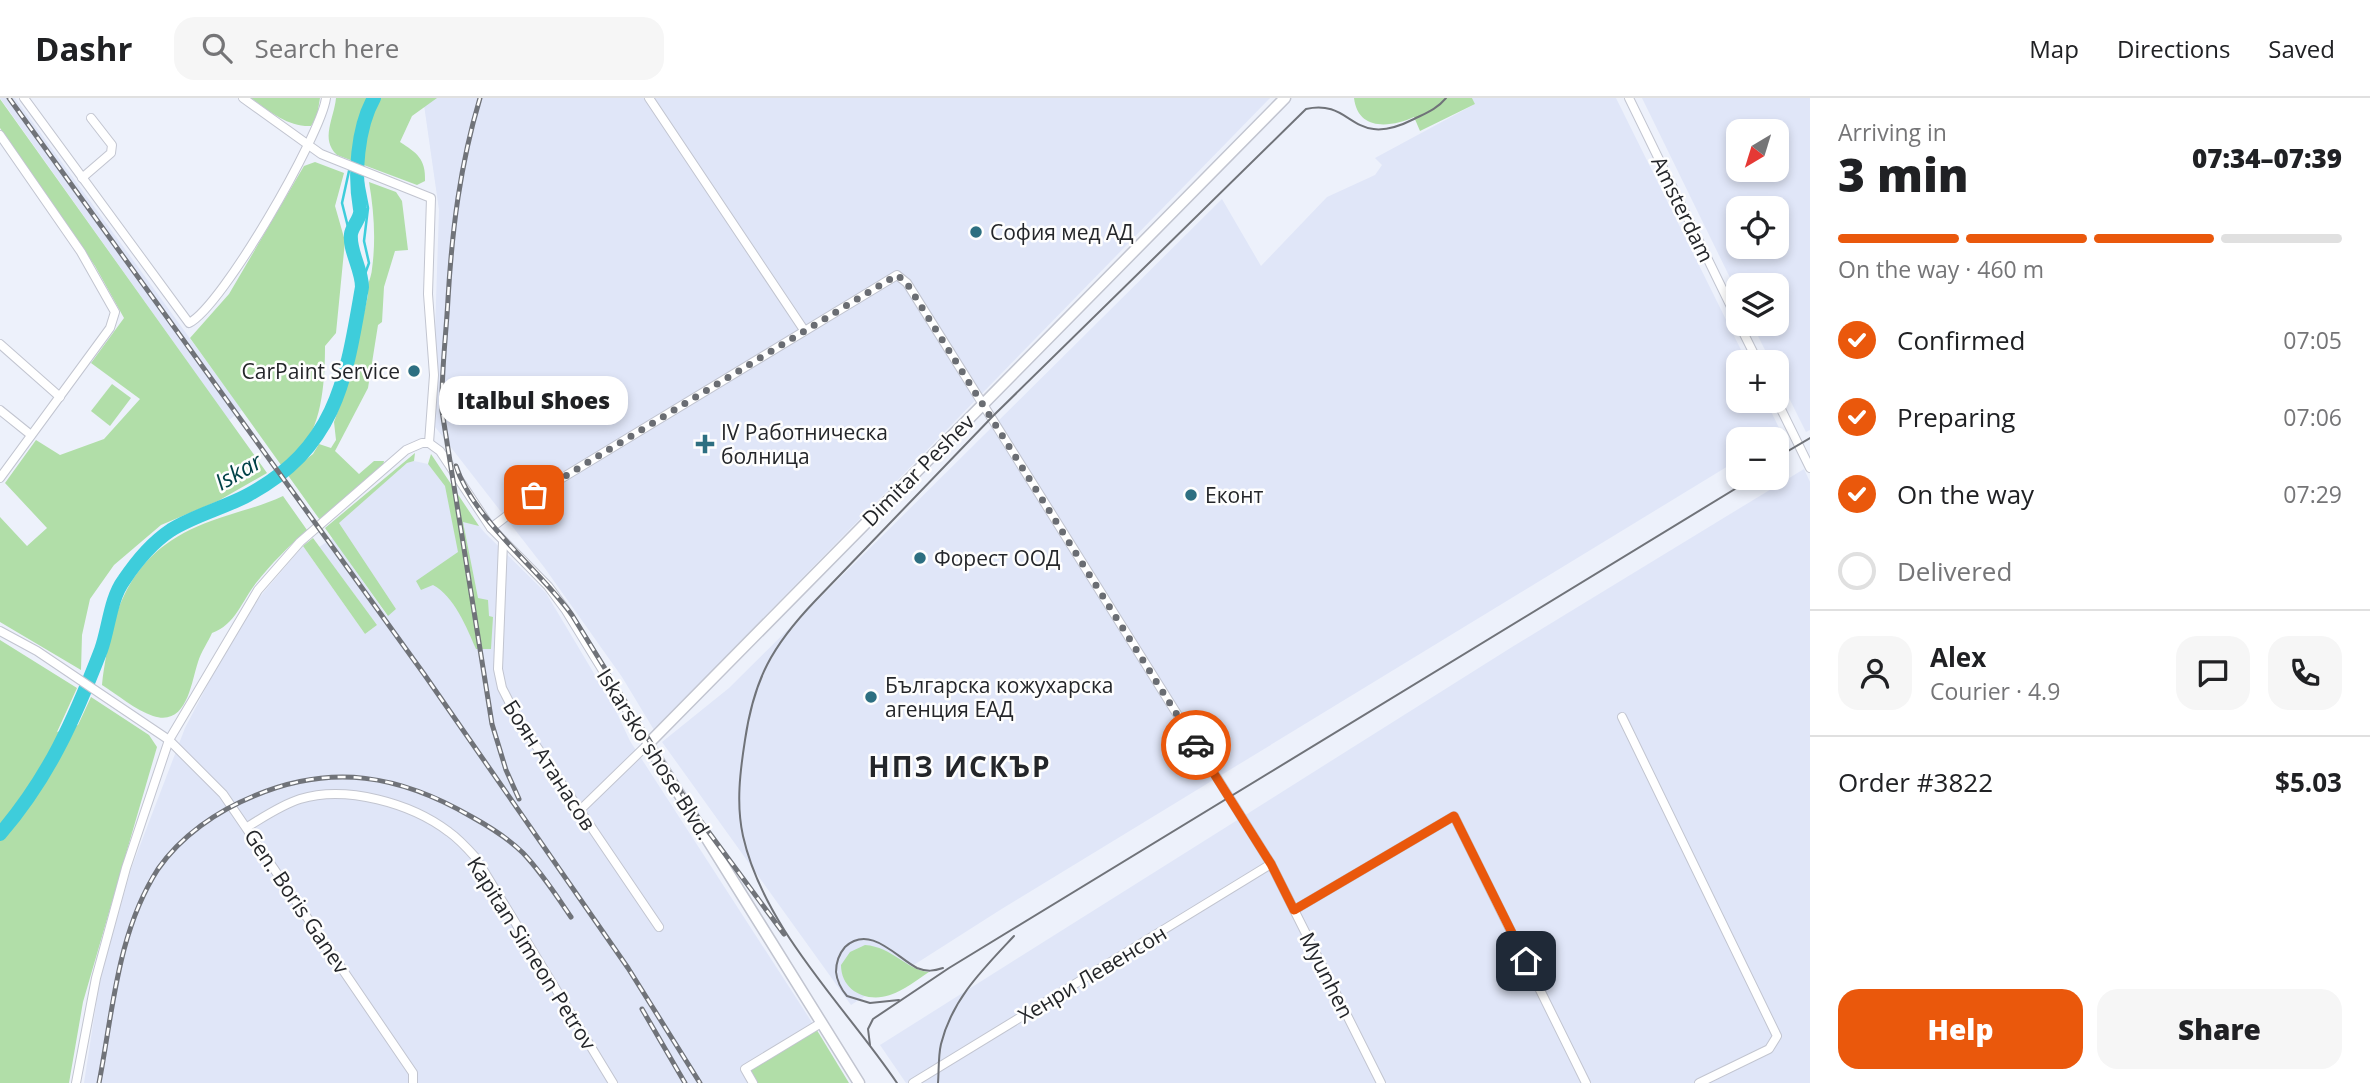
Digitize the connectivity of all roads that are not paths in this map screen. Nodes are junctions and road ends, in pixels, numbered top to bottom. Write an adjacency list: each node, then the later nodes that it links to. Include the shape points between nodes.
1 (24, 98): 10 (street)
2 (243, 98): 9 (street)
3 (326, 98): 9 (street)
4 (649, 98): 12 (street)
5 (1285, 98): 15 (main road, Dimitar Peshev)
6 (1629, 98): 11 (street, Amsterdam)
7 (92, 118): 10 (street, via 112,145 111,153)
8 (0, 135): 14 (street, via 81,252 115,312 110,328)
9 (308, 145): 10 (street, via 230,278 189,323); 19 (street, via 335,161 430,198 428,294 434,375)
10 (82, 178)
11 (1726, 296)
12 (804, 330): 15 (street, Myunhen, via 897,275); 22 (street, via 534,495)
13 (0, 344): 14 (street)
14 (60, 397): 18 (street)
15 (985, 403): 27 (main road, Dimitar Peshev); 30 (street, Myunhen)
16 (0, 410): 18 (street)
17 (1783, 413): 20 (street)
18 (31, 435): 21 (street)
19 (429, 443): 22 (street, Iskarsko shose Blvd., via 440,451); 26 (street, via 407,450 300,542 258,590)
20 (1810, 468)
21 (0, 478)
22 (491, 528): 23 (street, Iskarsko shose Blvd.)
23 (503, 542): 27 (street, Iskarsko shose Blvd., via 565,609); 28 (street, Боян Атанасов, via 499,679 518,719)
24 (0, 631): 26 (street, Gen. Boris Ganev)
25 (1622, 717): 42 (street, via 1777,1036 1769,1049)
26 (169, 740): 29 (street, Gen. Boris Ganev, via 223,794); 34 (street, via 126,868 96,978)
27 (648, 744): 28 (street, Dimitar Peshev); 33 (main road, Iskarsko shose Blvd.)
28 (579, 811): 32 (street, Боян Атанасов)
29 (247, 827): 35 (street, Gen. Boris Ganev, via 413,1073); 36 (street, Kapitan Simeon Petrov, via 299,799 320,795 386,802 449,832 477,858)
30 (1271, 864): 31 (street, Myunhen); 39 (street, Хенри Левенсон)
31 (1294, 910): 40 (street, Myunhen); 41 (street, via 1454,816)
32 (659, 927)
33 (821, 1023): 37 (street, via 745,1069); 38 (main road, Iskarsko shose Blvd.)
34 (76, 1083)
35 (412, 1083)
36 (613, 1083)
37 (753, 1083)
38 (859, 1083)
39 (913, 1083)
40 (1381, 1083)
41 (1586, 1083)
42 (1699, 1083)

